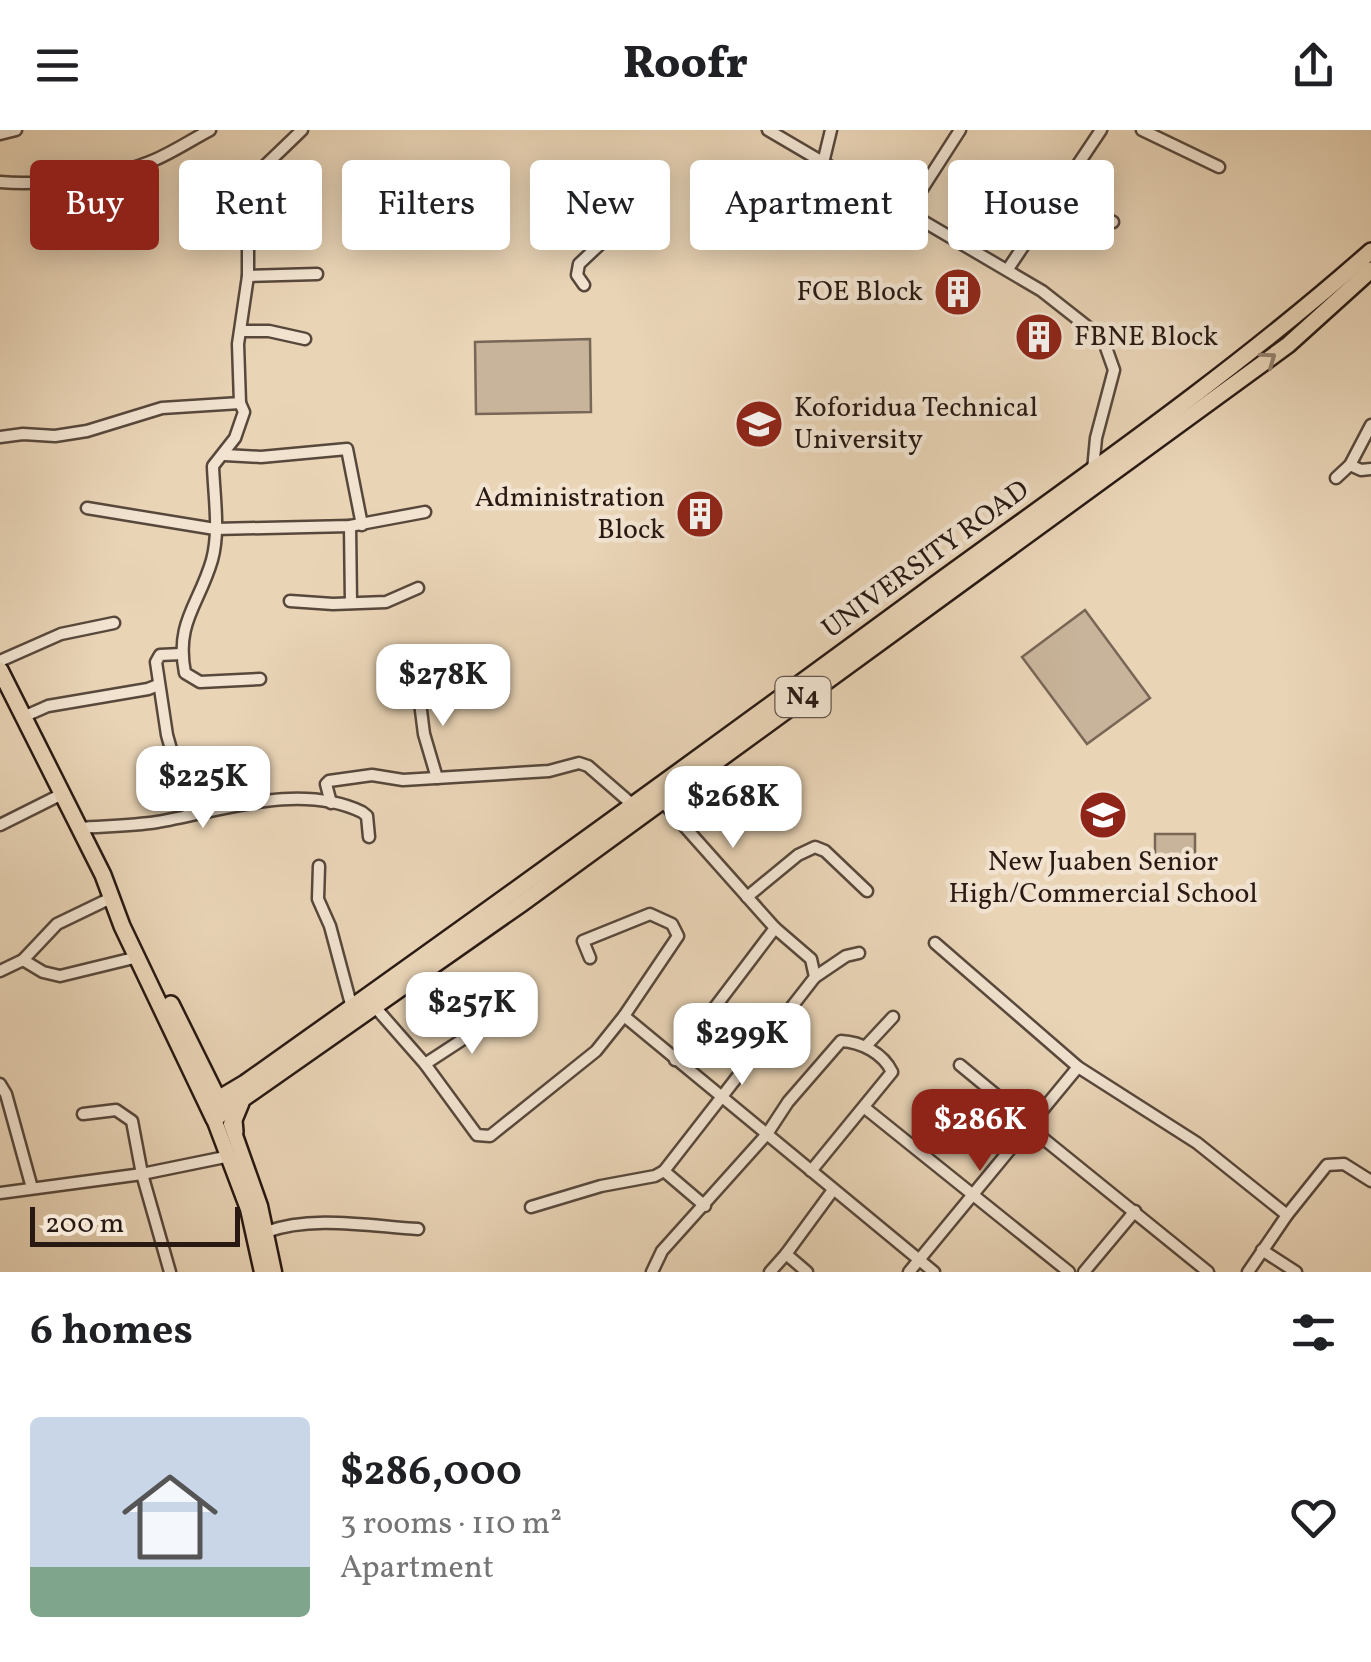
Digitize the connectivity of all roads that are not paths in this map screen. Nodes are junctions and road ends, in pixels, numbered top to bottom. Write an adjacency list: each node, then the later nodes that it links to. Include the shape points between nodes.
1 (16, 130): 9 (street)
2 (210, 130): 15 (street, via 148,163 108,174)
3 (302, 130): 23 (street, via 248,182)
4 (768, 130): 10 (street)
5 (831, 130): 11 (street)
6 (960, 130): 14 (street)
7 (1101, 130): 12 (street)
8 (1142, 130): 13 (street)
9 (0, 134)
10 (820, 160)
11 (824, 160)
12 (1081, 160)
13 (1219, 168)
14 (928, 180)
15 (0, 182)
16 (928, 223): 20 (street)
17 (594, 250): 24 (street, via 579,264)
18 (1021, 250): 20 (street)
19 (1371, 251): 33 (highway, UNIVERSITY ROAD / N4)
20 (1008, 270): 33 (street, via 1042,290 1110,351 1114,370)
21 (1371, 270): 33 (highway, UNIVERSITY ROAD / N4, one-way to 21, via 1288,345)
22 (318, 274): 23 (street)
23 (248, 276): 25 (street)
24 (584, 285)
25 (241, 331): 26 (street); 27 (street)
26 (305, 340)
27 (240, 403): 29 (street, via 162,408 56,436); 30 (street, via 244,412)
28 (1371, 426): 31 (street)
29 (0, 437)
30 (225, 454): 37 (street, via 348,449); 38 (street, via 213,466)
31 (1350, 465): 32 (street); 34 (street)
32 (1371, 469)
33 (1093, 478): 52 (highway, UNIVERSITY ROAD / N4); 54 (highway, UNIVERSITY ROAD / N4)
34 (1336, 478)
35 (87, 508): 38 (street)
36 (425, 512): 37 (street)
37 (356, 526): 38 (street); 41 (street)
38 (215, 530): 43 (street)
39 (418, 588): 41 (street, via 396,600)
40 (290, 601): 41 (street)
41 (351, 603)
42 (114, 623): 44 (street, via 61,634)
43 (182, 654): 46 (street, via 185,673 194,680); 47 (street, via 156,657)
44 (0, 661)
45 (0, 670): 49 (highway)
46 (260, 679)
47 (158, 685): 49 (street); 55 (street)
48 (418, 687): 50 (street)
49 (23, 717): 51 (highway)
50 (437, 778): 53 (street, via 328,781); 54 (street, via 584,764)
51 (62, 794): 56 (street); 57 (highway)
52 (661, 800): 61 (street); 72 (highway, UNIVERSITY ROAD / N4)
53 (331, 803): 55 (street, via 285,801); 58 (street, via 367,816)
54 (634, 806): 71 (highway, UNIVERSITY ROAD / N4)
55 (189, 814): 57 (street)
56 (0, 825)
57 (79, 828): 62 (highway)
58 (370, 837)
59 (319, 866): 71 (street, via 318,898)
60 (867, 891): 61 (street, via 816,846)
61 (747, 898): 63 (street)
62 (113, 899): 66 (highway); 68 (street, via 57,924); 81 (highway)
63 (776, 928): 70 (street, via 811,959); 77 (street)
64 (935, 943): 80 (street)
65 (860, 953): 70 (street)
66 (138, 957): 68 (street, via 60,976); 86 (highway)
67 (590, 958): 73 (street, via 582,941 650,914 672,924 678,936)
68 (23, 960): 69 (street)
69 (0, 972)
70 (815, 977): 84 (street)
71 (352, 1008): 83 (highway, UNIVERSITY ROAD / N4)
72 (376, 1008): 78 (street); 83 (highway, UNIVERSITY ROAD / N4)
73 (624, 1016): 77 (street); 78 (street, via 596,1051 490,1136 477,1136)
74 (497, 1017): 78 (street)
75 (893, 1017): 76 (street)
76 (866, 1046): 85 (street, via 892,1072); 90 (street, via 841,1041)
77 (675, 1060): 84 (street)
78 (425, 1064)
79 (960, 1065): 88 (street)
80 (1078, 1067): 88 (street); 103 (street, via 1197,1143)
81 (212, 1083): 83 (highway); 86 (highway)
82 (0, 1084): 96 (street)
83 (244, 1091): 86 (highway, UNIVERSITY ROAD / N4); 89 (highway)
84 (720, 1096): 90 (street); 92 (street)
85 (865, 1108): 93 (street); 99 (street)
86 (216, 1109): 89 (main road); 91 (main road)
87 (83, 1114): 94 (street, via 116,1110 132,1120)
88 (1028, 1127): 99 (street); 102 (street)
89 (235, 1132): 105 (main road)
90 (767, 1134): 93 (street); 101 (street)
91 (230, 1156): 94 (street); 110 (main road)
92 (664, 1170): 100 (street); 101 (street)
93 (811, 1171): 97 (street)
94 (142, 1174): 96 (street); 109 (street)
95 (1371, 1180): 103 (street, via 1332,1163)
96 (32, 1188): 98 (street)
97 (833, 1190): 107 (street); 108 (street)
98 (0, 1194)
99 (972, 1194): 108 (street); 117 (street)
100 (531, 1206)
101 (705, 1206): 112 (street, via 662,1251)
102 (1134, 1211): 118 (street); 119 (street)
103 (1286, 1215): 106 (street)
104 (418, 1229): 105 (street, via 304,1224)
105 (266, 1232): 111 (main road)
106 (1262, 1250): 120 (street); 121 (street)
107 (786, 1254): 113 (street); 114 (street)
108 (920, 1260): 115 (street); 116 (street)
109 (170, 1272)
110 (262, 1272)
111 (274, 1272)
112 (652, 1272)
113 (770, 1272)
114 (807, 1272)
115 (909, 1272)
116 (934, 1272)
117 (1070, 1272)
118 (1084, 1272)
119 (1208, 1272)
120 (1248, 1272)
121 (1296, 1272)

